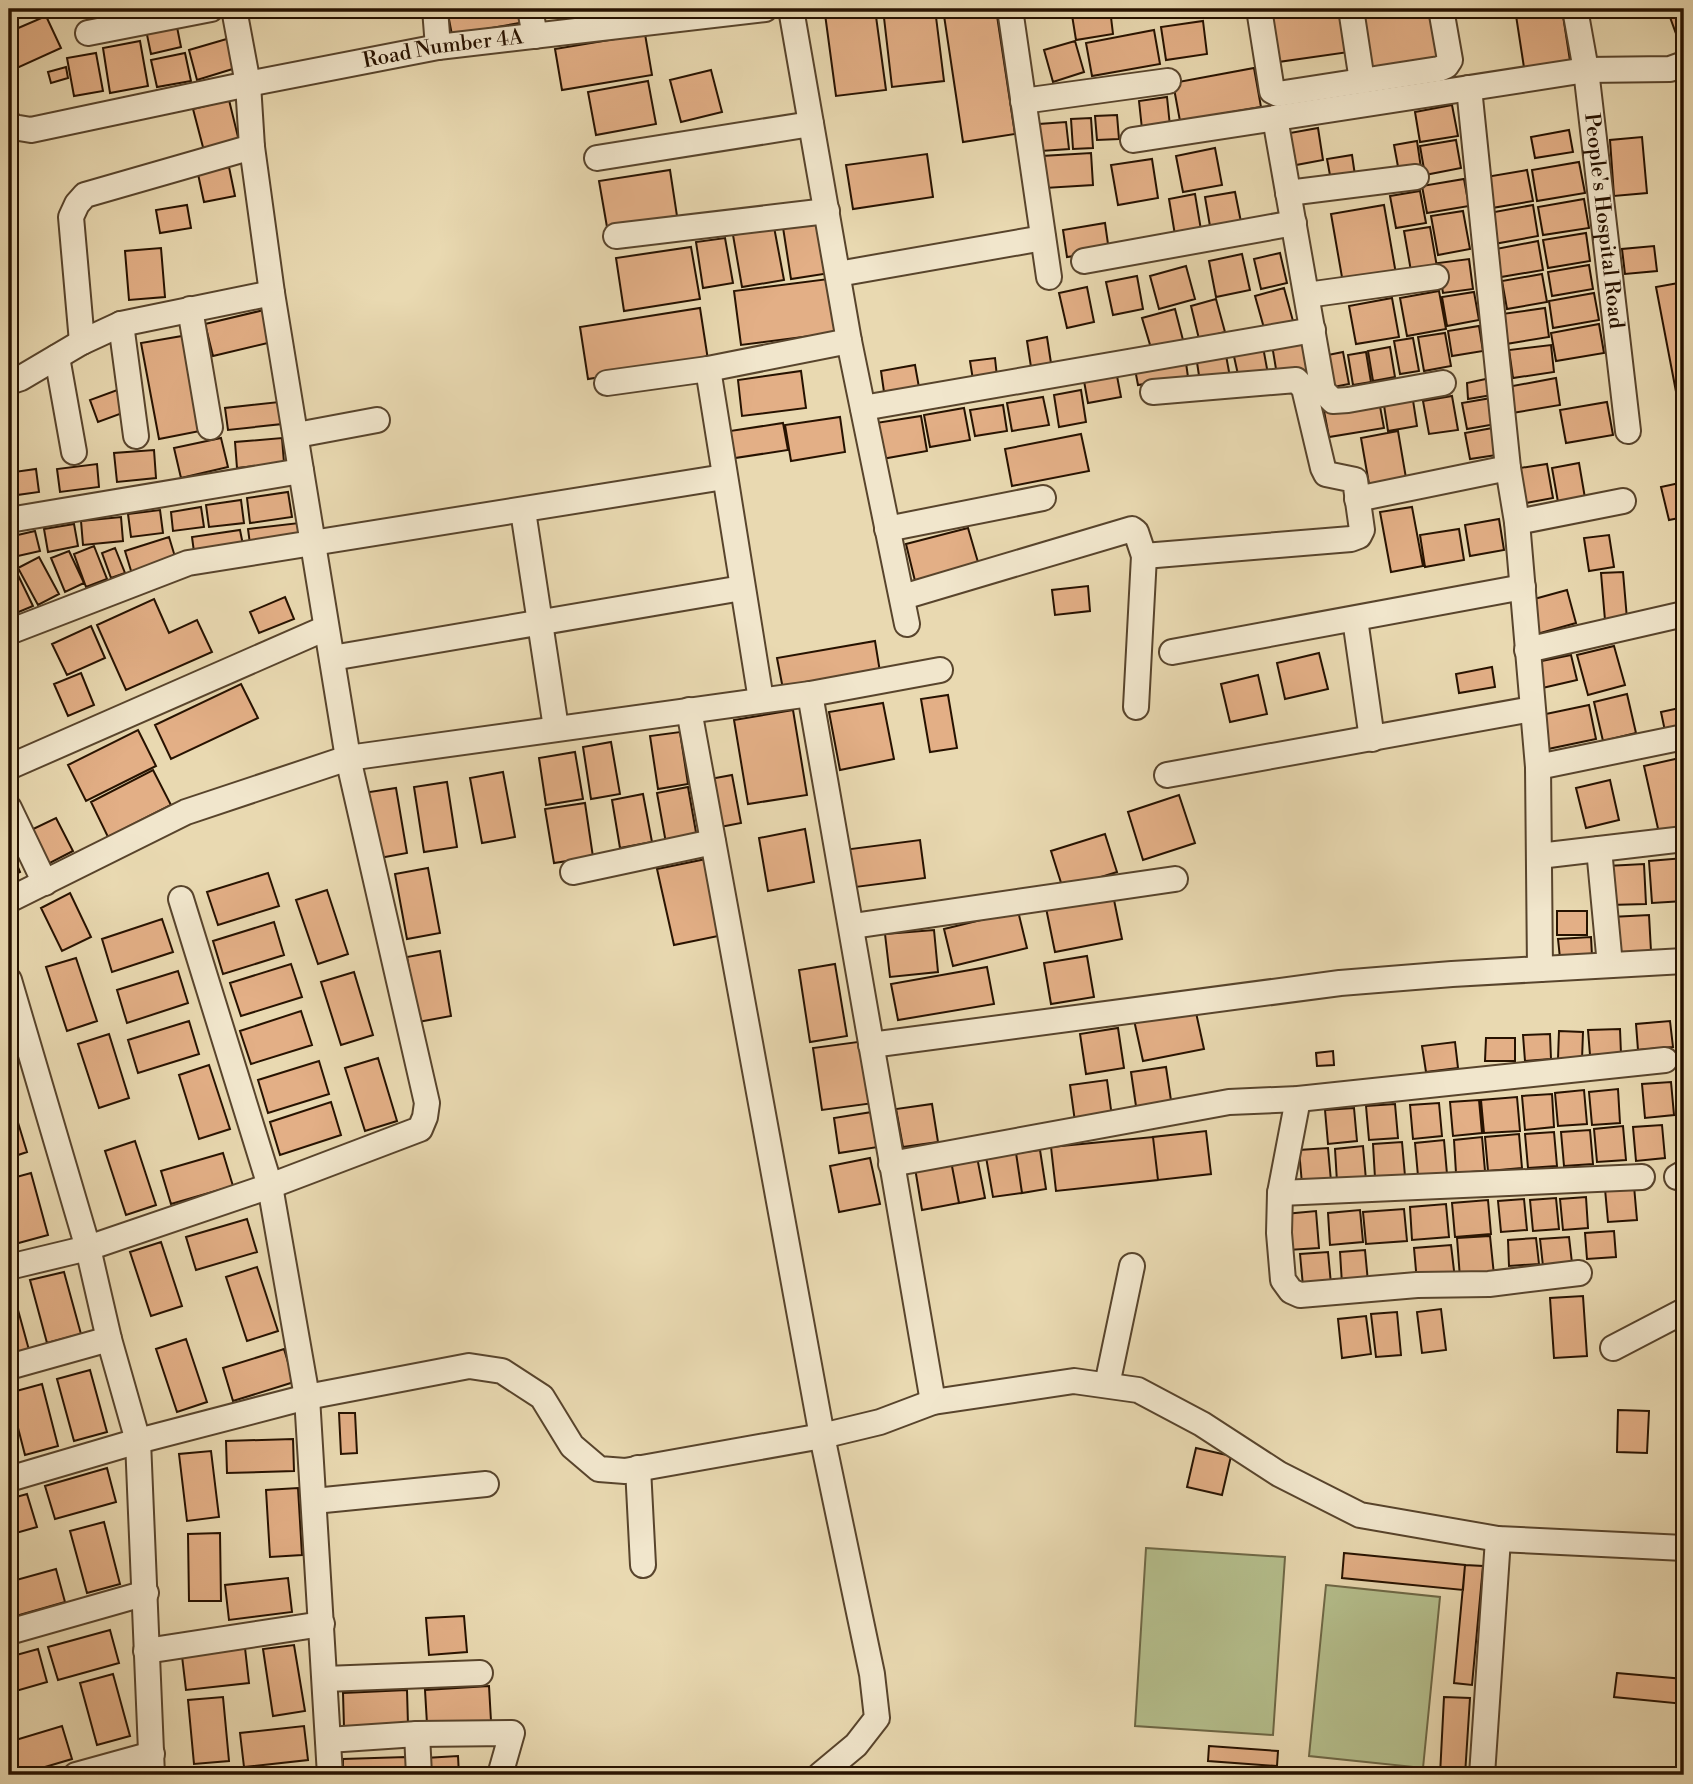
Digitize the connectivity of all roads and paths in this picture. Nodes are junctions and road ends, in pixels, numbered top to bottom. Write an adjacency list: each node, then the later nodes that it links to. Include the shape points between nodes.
1 (211, 9): 12 (street)
2 (234, 9): 19 (street)
3 (435, 9): 14 (street)
4 (530, 9): 13 (street)
5 (765, 9): 13 (street, Road Number 4A)
6 (791, 9): 24 (street)
7 (1010, 9): 21 (street)
8 (1259, 9): 18 (street, via 1272,91 1278,94)
9 (1351, 9): 18 (street)
10 (1441, 9): 18 (street, via 1451,60 1446,66)
11 (1575, 9): 16 (street, People's Hospital Road)
12 (88, 33)
13 (535, 36): 14 (street, Road Number 4A)
14 (438, 47): 19 (street, Road Number 4A)
15 (1684, 64): 16 (street, via 1670,69)
16 (1586, 70): 20 (street); 54 (street, People's Hospital Road)
17 (1168, 81): 21 (street)
18 (1362, 81)
19 (248, 84): 23 (street, Road Number 4A, via 31,130); 26 (street)
20 (1469, 88): 22 (street); 58 (street)
21 (1023, 101): 33 (street)
22 (1275, 118): 25 (street); 29 (street)
23 (9, 123)
24 (811, 124): 27 (street); 30 (street)
25 (1133, 140)
26 (253, 147): 38 (street); 44 (street, via 85,195 77,204 71,217)
27 (597, 158)
28 (1416, 177): 29 (street)
29 (1288, 193): 31 (street)
30 (827, 211): 32 (street); 35 (street)
31 (1294, 223): 34 (street); 39 (street)
32 (615, 236)
33 (1043, 238): 35 (street); 36 (street)
34 (1084, 261)
35 (838, 274): 43 (street)
36 (1049, 277)
37 (1436, 277): 39 (street)
38 (272, 293): 40 (street); 55 (street)
39 (1307, 295): 42 (street)
40 (190, 309): 41 (street); 53 (street)
41 (121, 324): 44 (street); 56 (street)
42 (1313, 330): 49 (street, via 1323,391 1333,401); 51 (street)
43 (849, 341): 46 (street); 51 (street)
44 (82, 342): 45 (street)
45 (57, 357): 47 (street); 57 (street)
46 (708, 369): 48 (street); 60 (street)
47 (9, 382)
48 (607, 383)
49 (1443, 383)
50 (1153, 392): 62 (street, via 1296,380 1304,388 1322,468 1326,474 1355,480)
51 (863, 408): 67 (street)
52 (377, 420): 55 (street)
53 (210, 427)
54 (1628, 431)
55 (297, 435): 59 (street)
56 (136, 436)
57 (74, 452)
58 (1508, 468): 62 (street); 66 (street)
59 (301, 471): 65 (street); 68 (street)
60 (724, 477): 64 (street); 71 (street)
61 (1043, 498): 67 (street)
62 (1357, 499): 69 (street, via 1362,530 1351,540)
63 (1623, 501): 66 (street)
64 (523, 511): 68 (street); 75 (street)
65 (9, 520)
66 (1517, 522): 70 (street)
67 (887, 528): 72 (street)
68 (312, 545): 77 (street); 78 (street, via 188,563)
69 (1144, 556): 72 (street, via 1132,529); 85 (street)
70 (1523, 587): 74 (street); 79 (street)
71 (742, 588): 75 (street); 84 (street)
72 (903, 597): 76 (street)
73 (1684, 614): 79 (street)
74 (1355, 619): 80 (street); 90 (street)
75 (539, 623): 81 (street); 88 (street)
76 (907, 624)
77 (326, 628): 81 (street); 92 (street)
78 (9, 632)
79 (1527, 650): 86 (street)
80 (1172, 652)
81 (332, 658): 91 (street)
82 (940, 670): 83 (street)
83 (810, 694): 84 (street); 105 (street)
84 (761, 700): 87 (street)
85 (1136, 707)
86 (1532, 709): 90 (street); 93 (street)
87 (690, 710): 88 (street); 97 (street)
88 (556, 728): 91 (street)
89 (1684, 737): 93 (street)
90 (1372, 739): 94 (street)
91 (348, 758): 102 (street, via 186,813); 115 (street, via 427,1103 425,1117 420,1129)
92 (9, 767)
93 (1538, 767): 99 (street)
94 (1167, 775)
95 (9, 808): 102 (street)
96 (1684, 839): 98 (street)
97 (713, 842): 100 (street); 128 (street)
98 (1599, 849): 99 (street); 107 (street)
99 (1539, 856): 108 (street)
100 (573, 872)
101 (1175, 879): 105 (street)
102 (44, 883): 104 (street)
103 (181, 899): 115 (street)
104 (9, 900)
105 (853, 926): 110 (street)
106 (1684, 961): 107 (street)
107 (1610, 965): 108 (street)
108 (1540, 969): 110 (street, via 1340,983)
109 (9, 980): 117 (street)
110 (871, 1045): 113 (street)
111 (1665, 1060): 112 (street)
112 (1298, 1099): 113 (street, via 1228,1102); 116 (street)
113 (891, 1164): 127 (street)
114 (1642, 1177): 116 (street)
115 (270, 1186): 117 (street); 126 (street)
116 (1280, 1193): 120 (street, via 1283,1280 1300,1295 1489,1284)
117 (88, 1248): 119 (street); 122 (street)
118 (1132, 1266): 125 (street)
119 (9, 1267)
120 (1579, 1273)
121 (1684, 1311): 123 (street)
122 (109, 1339): 124 (street); 129 (street)
123 (1613, 1348)
124 (9, 1367)
125 (1107, 1385): 127 (street, via 1074,1381); 134 (street, via 1138,1390 1202,1424 1279,1474 1360,1515)
126 (307, 1397): 129 (street); 130 (street, via 468,1366 502,1371 542,1397 572,1446 599,1469); 133 (street)
127 (933, 1402): 128 (street, via 880,1422)
128 (822, 1436): 130 (street); 150 (street, via 872,1674 877,1718 856,1745)
129 (138, 1441): 131 (street); 137 (street)
130 (638, 1468): 136 (street)
131 (9, 1479)
132 (486, 1484): 133 (street)
133 (314, 1501): 138 (street)
134 (1498, 1539): 135 (street); 151 (street)
135 (1684, 1548)
136 (643, 1565)
137 (146, 1593): 139 (street); 140 (street)
138 (322, 1624): 140 (street); 142 (street)
139 (9, 1632)
140 (146, 1651): 145 (street)
141 (481, 1673): 142 (street)
142 (325, 1679): 144 (street)
143 (417, 1734): 144 (street); 148 (street); 149 (street, via 512,1732)
144 (328, 1740): 147 (street)
145 (152, 1765): 146 (street)
146 (76, 1775)
147 (330, 1775)
148 (419, 1775)
149 (500, 1775)
150 (820, 1775)
151 (1482, 1775)

